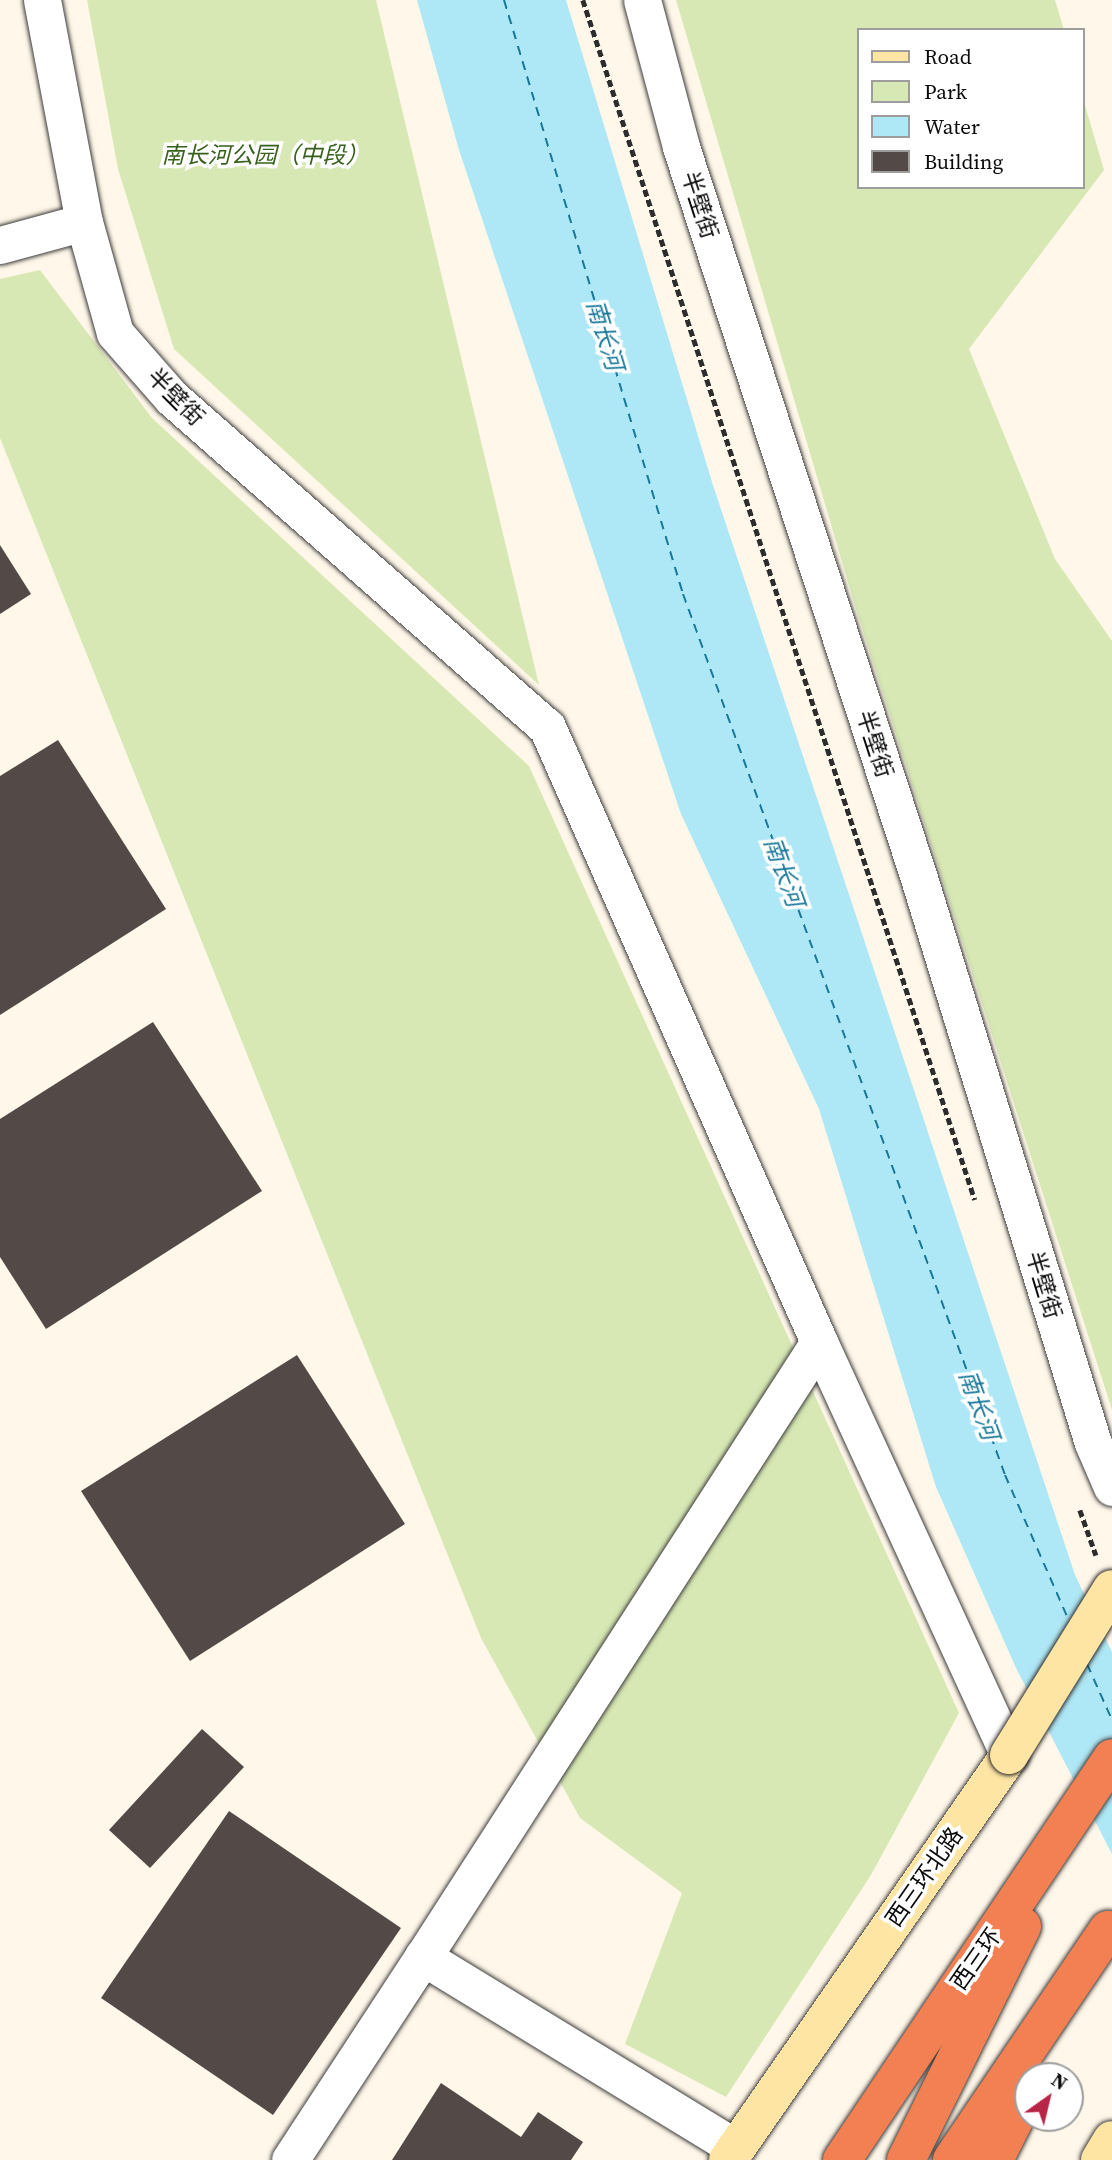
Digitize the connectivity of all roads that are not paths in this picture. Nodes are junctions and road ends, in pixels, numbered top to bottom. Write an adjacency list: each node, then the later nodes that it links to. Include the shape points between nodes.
1 (42, 0): 3 (street, 半壁街)
2 (642, 0): 6 (street, 半壁街, via 685,160 922,889 1093,1443)
3 (84, 222): 4 (street); 5 (street, 半壁街, via 115,333 172,398 547,727)
4 (0, 245)
5 (819, 1342): 8 (street, 半壁街); 12 (street)
6 (1112, 1487)
7 (1106, 1577): 8 (street, 西三环北路, bridge)
8 (1009, 1755): 16 (street, 西三环北路)
9 (1112, 1758): 10 (highway, 西三环)
10 (1071, 1823): 18 (highway, 西三环); 19 (highway)
11 (1110, 1928): 13 (highway); 20 (highway)
12 (423, 1957): 16 (street); 17 (street)
13 (1043, 2062)
14 (1014, 2120): 21 (highway)
15 (1112, 2140): 22 (street)
16 (732, 2154)
17 (290, 2160)
18 (842, 2160)
19 (906, 2160)
20 (952, 2160)
21 (994, 2160)
22 (1100, 2160)

